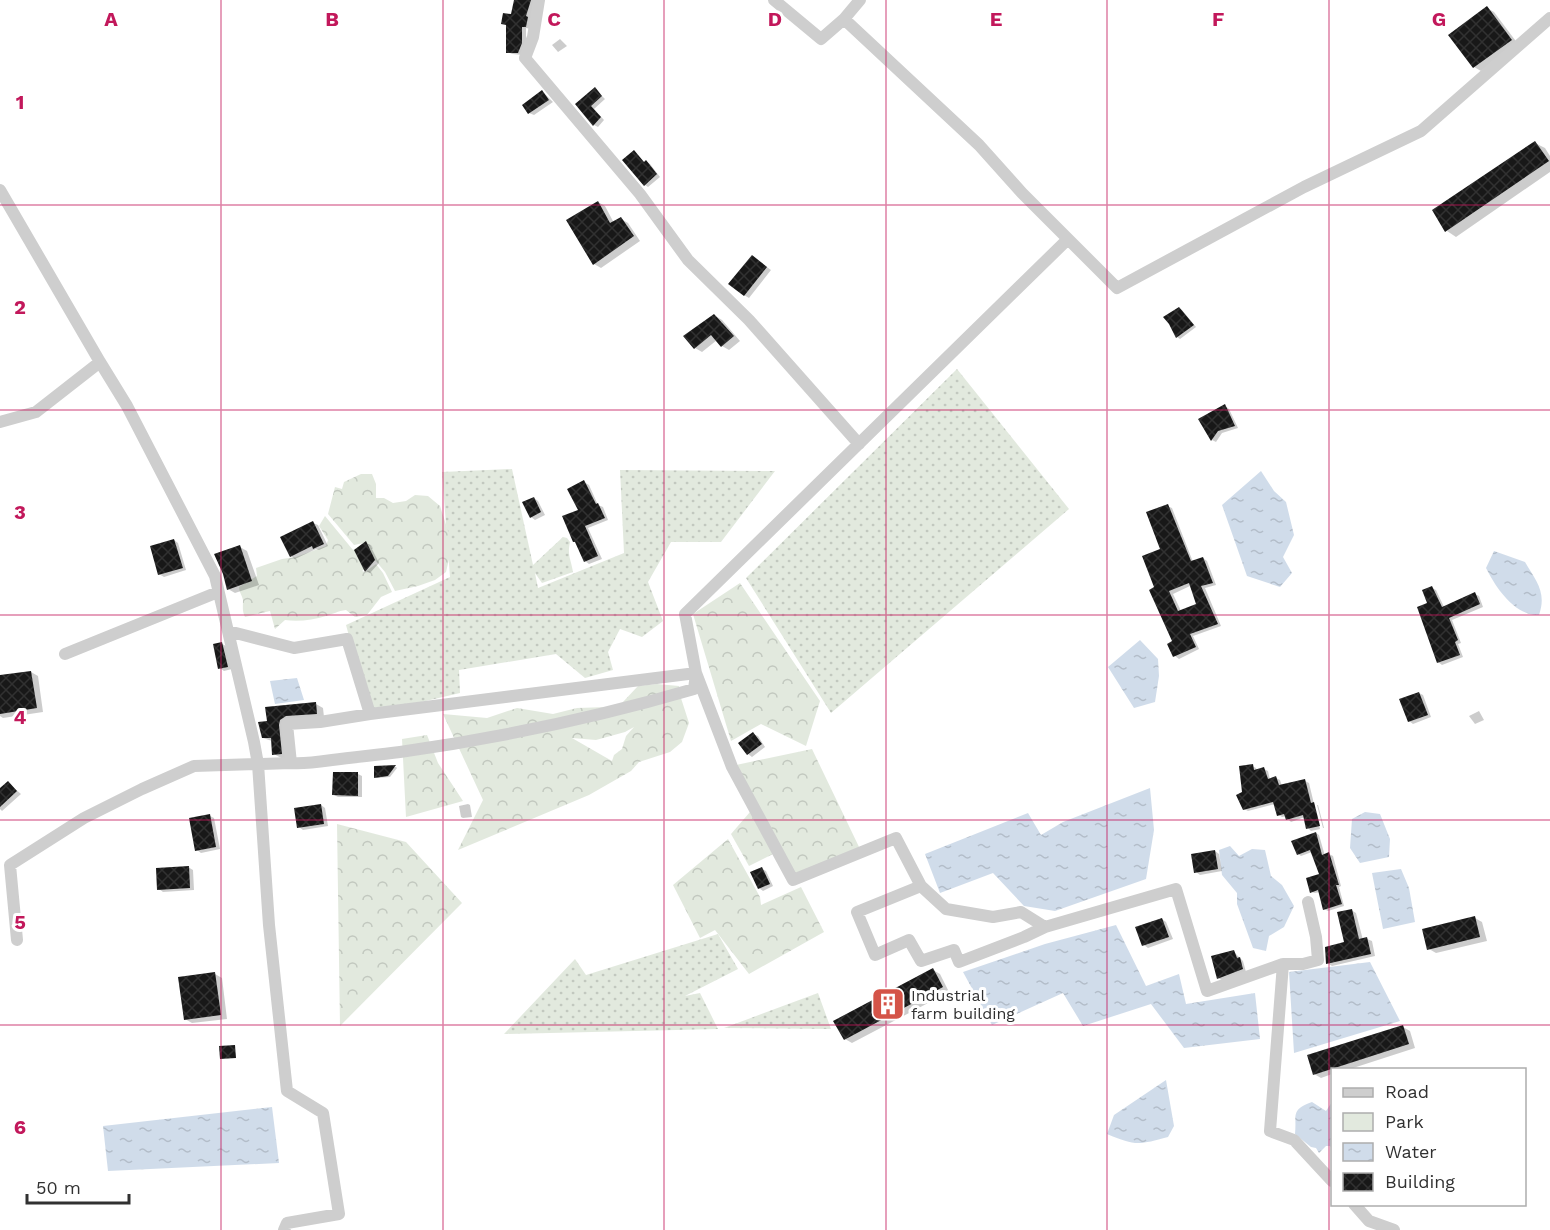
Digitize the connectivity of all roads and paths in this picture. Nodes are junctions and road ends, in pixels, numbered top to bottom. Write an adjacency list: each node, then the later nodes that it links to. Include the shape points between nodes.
1 (539, 0): 10 (street, via 525,58 640,194 688,260 749,320)
2 (774, 0): 5 (street, via 821,39)
3 (860, 0): 5 (street)
4 (1550, 18): 7 (street, via 1421,131 1304,187 1117,288)
5 (844, 19): 7 (street, via 979,144)
6 (0, 190): 8 (street)
7 (1068, 238): 10 (street)
8 (100, 362): 9 (street, via 36,412); 11 (street, via 215,576)
9 (0, 422)
10 (858, 444): 14 (street, via 685,614)
11 (219, 592): 12 (street); 13 (street)
12 (228, 632): 15 (street, via 294,648 347,639); 17 (street)
13 (65, 654)
14 (696, 672): 15 (street); 16 (street, via 694,689 571,720 443,746); 19 (street, via 732,767 793,880 896,838)
15 (370, 714): 16 (street, via 287,724)
16 (291, 763): 17 (street)
17 (258, 764): 18 (street, via 194,766 84,818); 26 (street, via 269,925 287,1091 323,1113 339,1214 287,1223)
18 (5, 866): 22 (street)
19 (921, 886): 21 (street, via 946,909 993,917 1021,912); 21 (street, via 857,912 875,956 909,940 921,961 954,950 958,962)
20 (1308, 902): 23 (street, via 1318,960)
21 (1045, 927): 23 (street, via 1176,889 1207,991)
22 (17, 940)
23 (1282, 964): 24 (street, via 1270,1131 1294,1140)
24 (1331, 1180)
25 (1356, 1206): 27 (street, via 1369,1221)
26 (284, 1230)
27 (1394, 1230)

